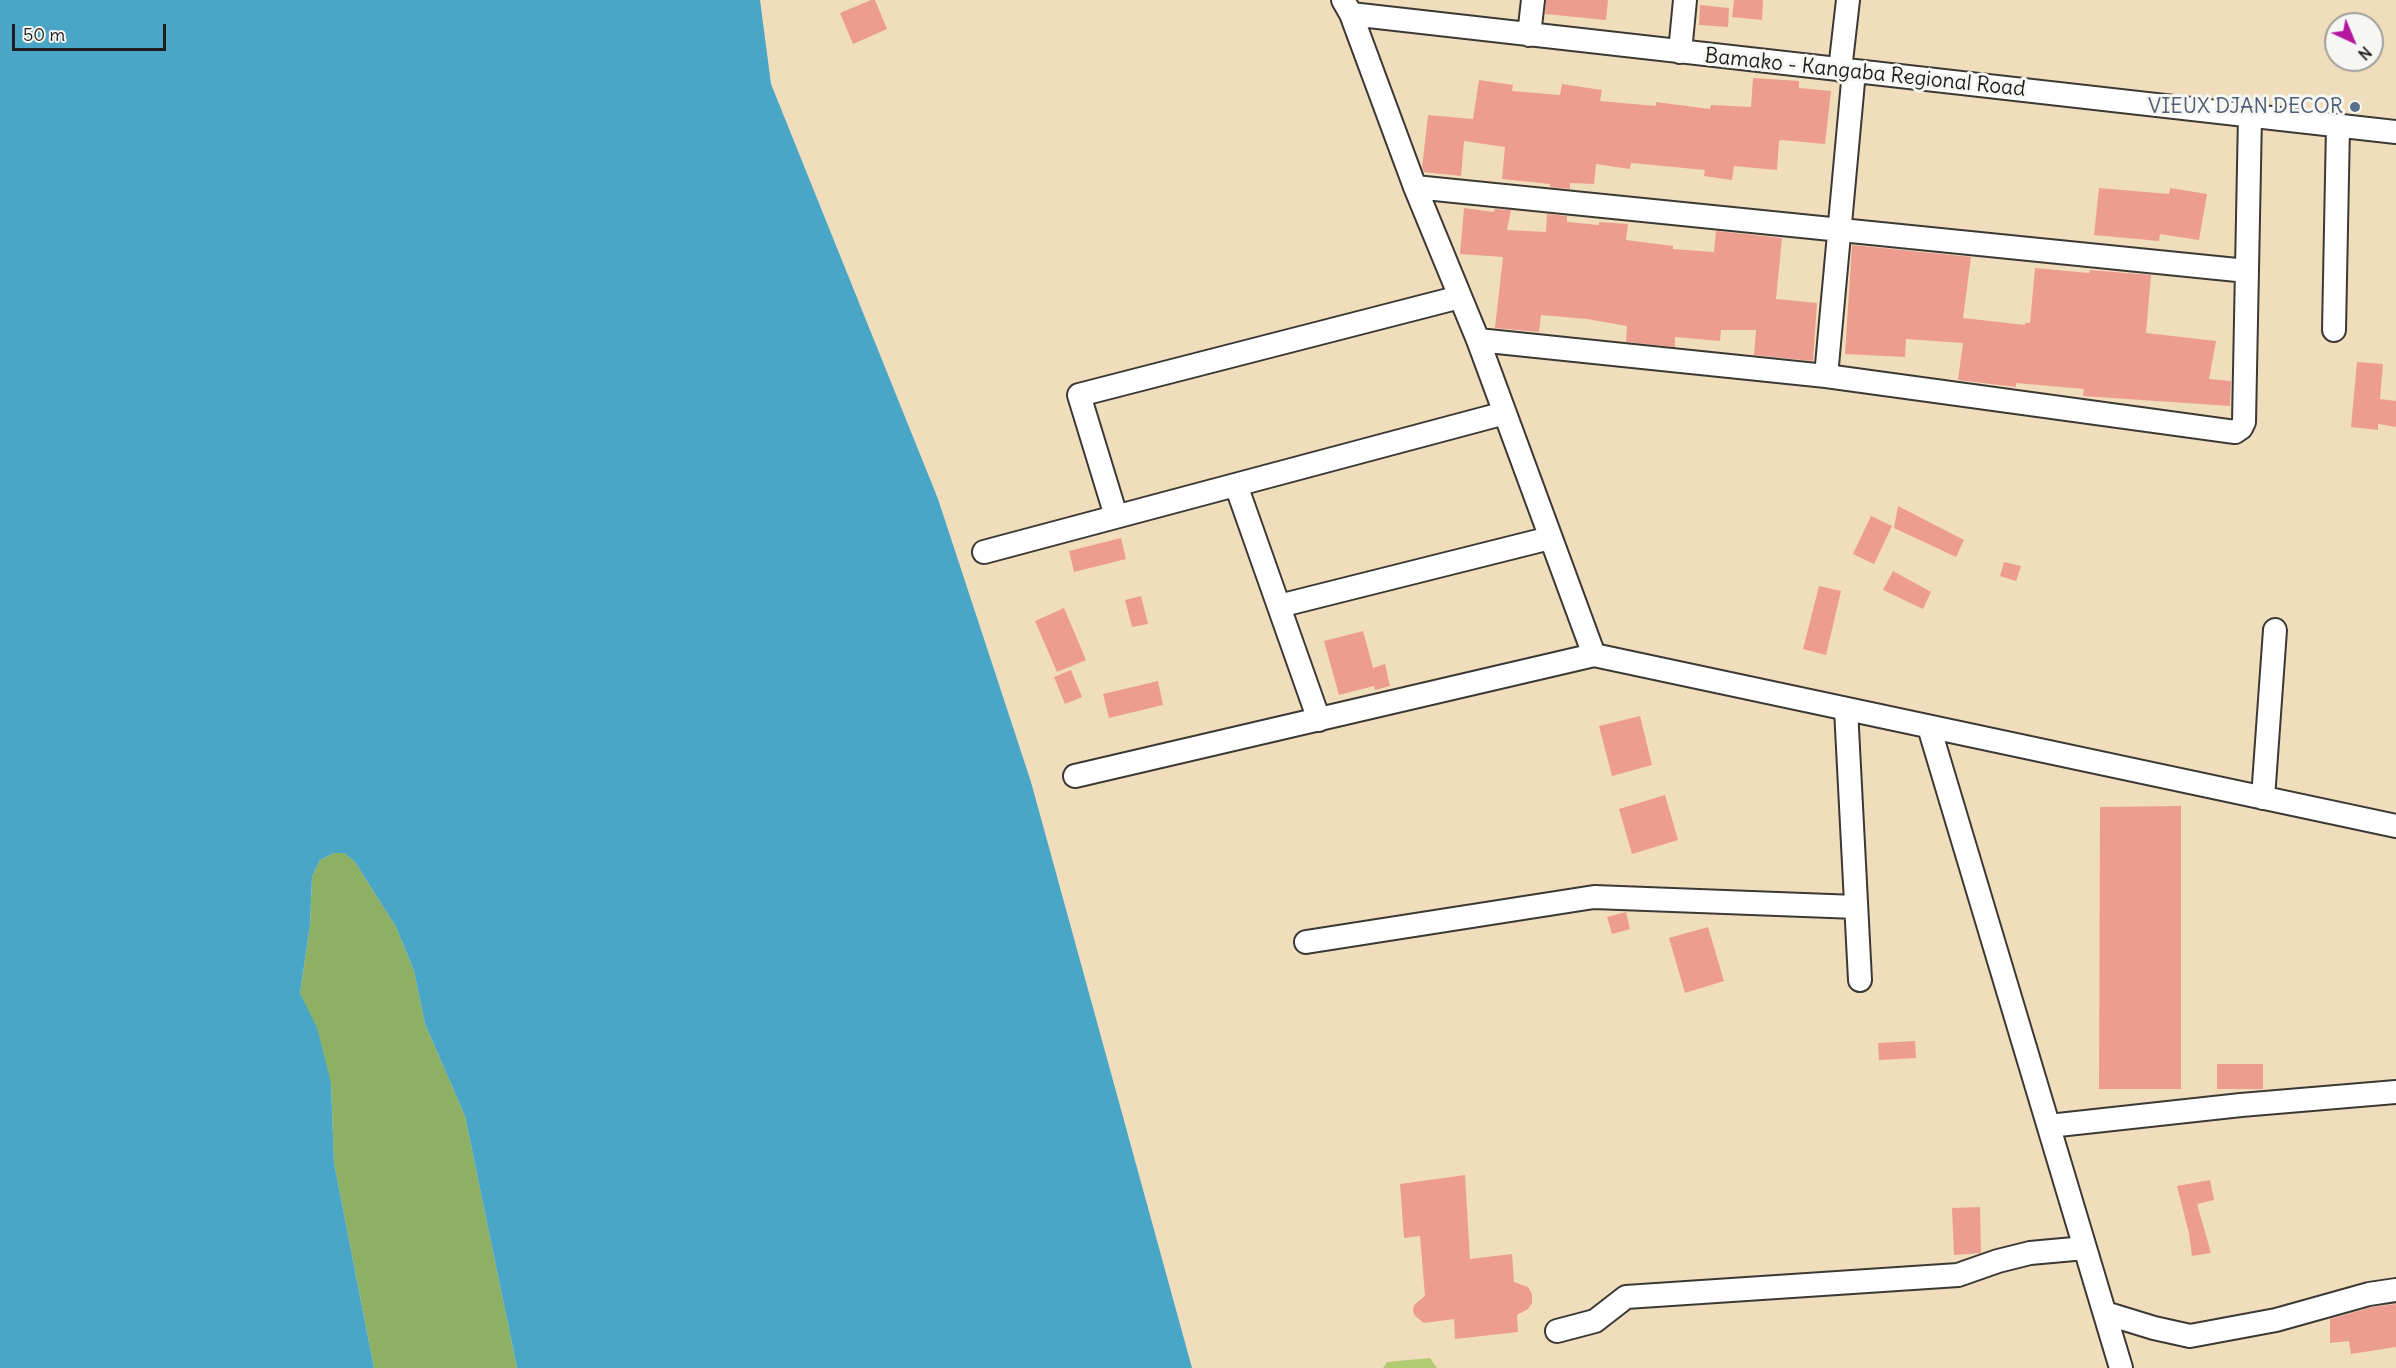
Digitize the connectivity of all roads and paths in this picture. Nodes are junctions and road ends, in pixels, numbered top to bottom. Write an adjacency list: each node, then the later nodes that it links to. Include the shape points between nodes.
1 (1533, 0): 5 (street)
2 (1685, 0): 6 (street)
3 (1848, 0): 7 (street)
4 (1347, 7): 5 (street, Bamako - Kangaba Regional Road); 11 (street)
5 (1529, 35): 6 (street, Bamako - Kangaba Regional Road)
6 (1680, 52): 7 (street, Bamako - Kangaba Regional Road)
7 (1847, 70): 8 (street, Bamako - Kangaba Regional Road); 12 (street)
8 (2250, 116): 9 (street, Bamako - Kangaba Regional Road); 13 (street)
9 (2338, 126): 10 (street, Bamako - Kangaba Regional Road); 15 (street)
10 (2396, 132)
11 (1416, 187): 12 (street); 14 (street)
12 (1839, 230): 13 (street); 17 (street)
13 (2247, 271): 17 (street, via 2244,422 2235,432)
14 (1460, 297): 16 (street); 20 (street, via 1079,395)
15 (2334, 330)
16 (1478, 340): 17 (street); 18 (street)
17 (1826, 376)
18 (1504, 413): 19 (street); 21 (street)
19 (1236, 485): 20 (street); 23 (street)
20 (1116, 516): 22 (street)
21 (1550, 538): 23 (street); 25 (street)
22 (984, 552)
23 (1279, 606): 27 (street)
24 (2275, 630): 30 (street)
25 (1594, 656): 26 (street); 27 (street)
26 (1846, 709): 28 (street); 32 (street)
27 (1319, 720): 29 (street)
28 (1929, 727): 30 (street); 36 (street)
29 (1075, 776)
30 (2263, 798): 31 (street)
31 (2396, 826)
32 (1856, 907): 33 (street, via 1594,897); 34 (street)
33 (1306, 942)
34 (1860, 980)
35 (2396, 1092): 36 (street)
36 (2049, 1126): 37 (street)
37 (2085, 1248): 39 (street); 40 (street, via 2030,1253 1958,1275 1626,1297 1595,1321)
38 (2396, 1290): 39 (street, via 2276,1320 2190,1336)
39 (2105, 1312): 41 (street)
40 (1557, 1331)
41 (2121, 1368)

